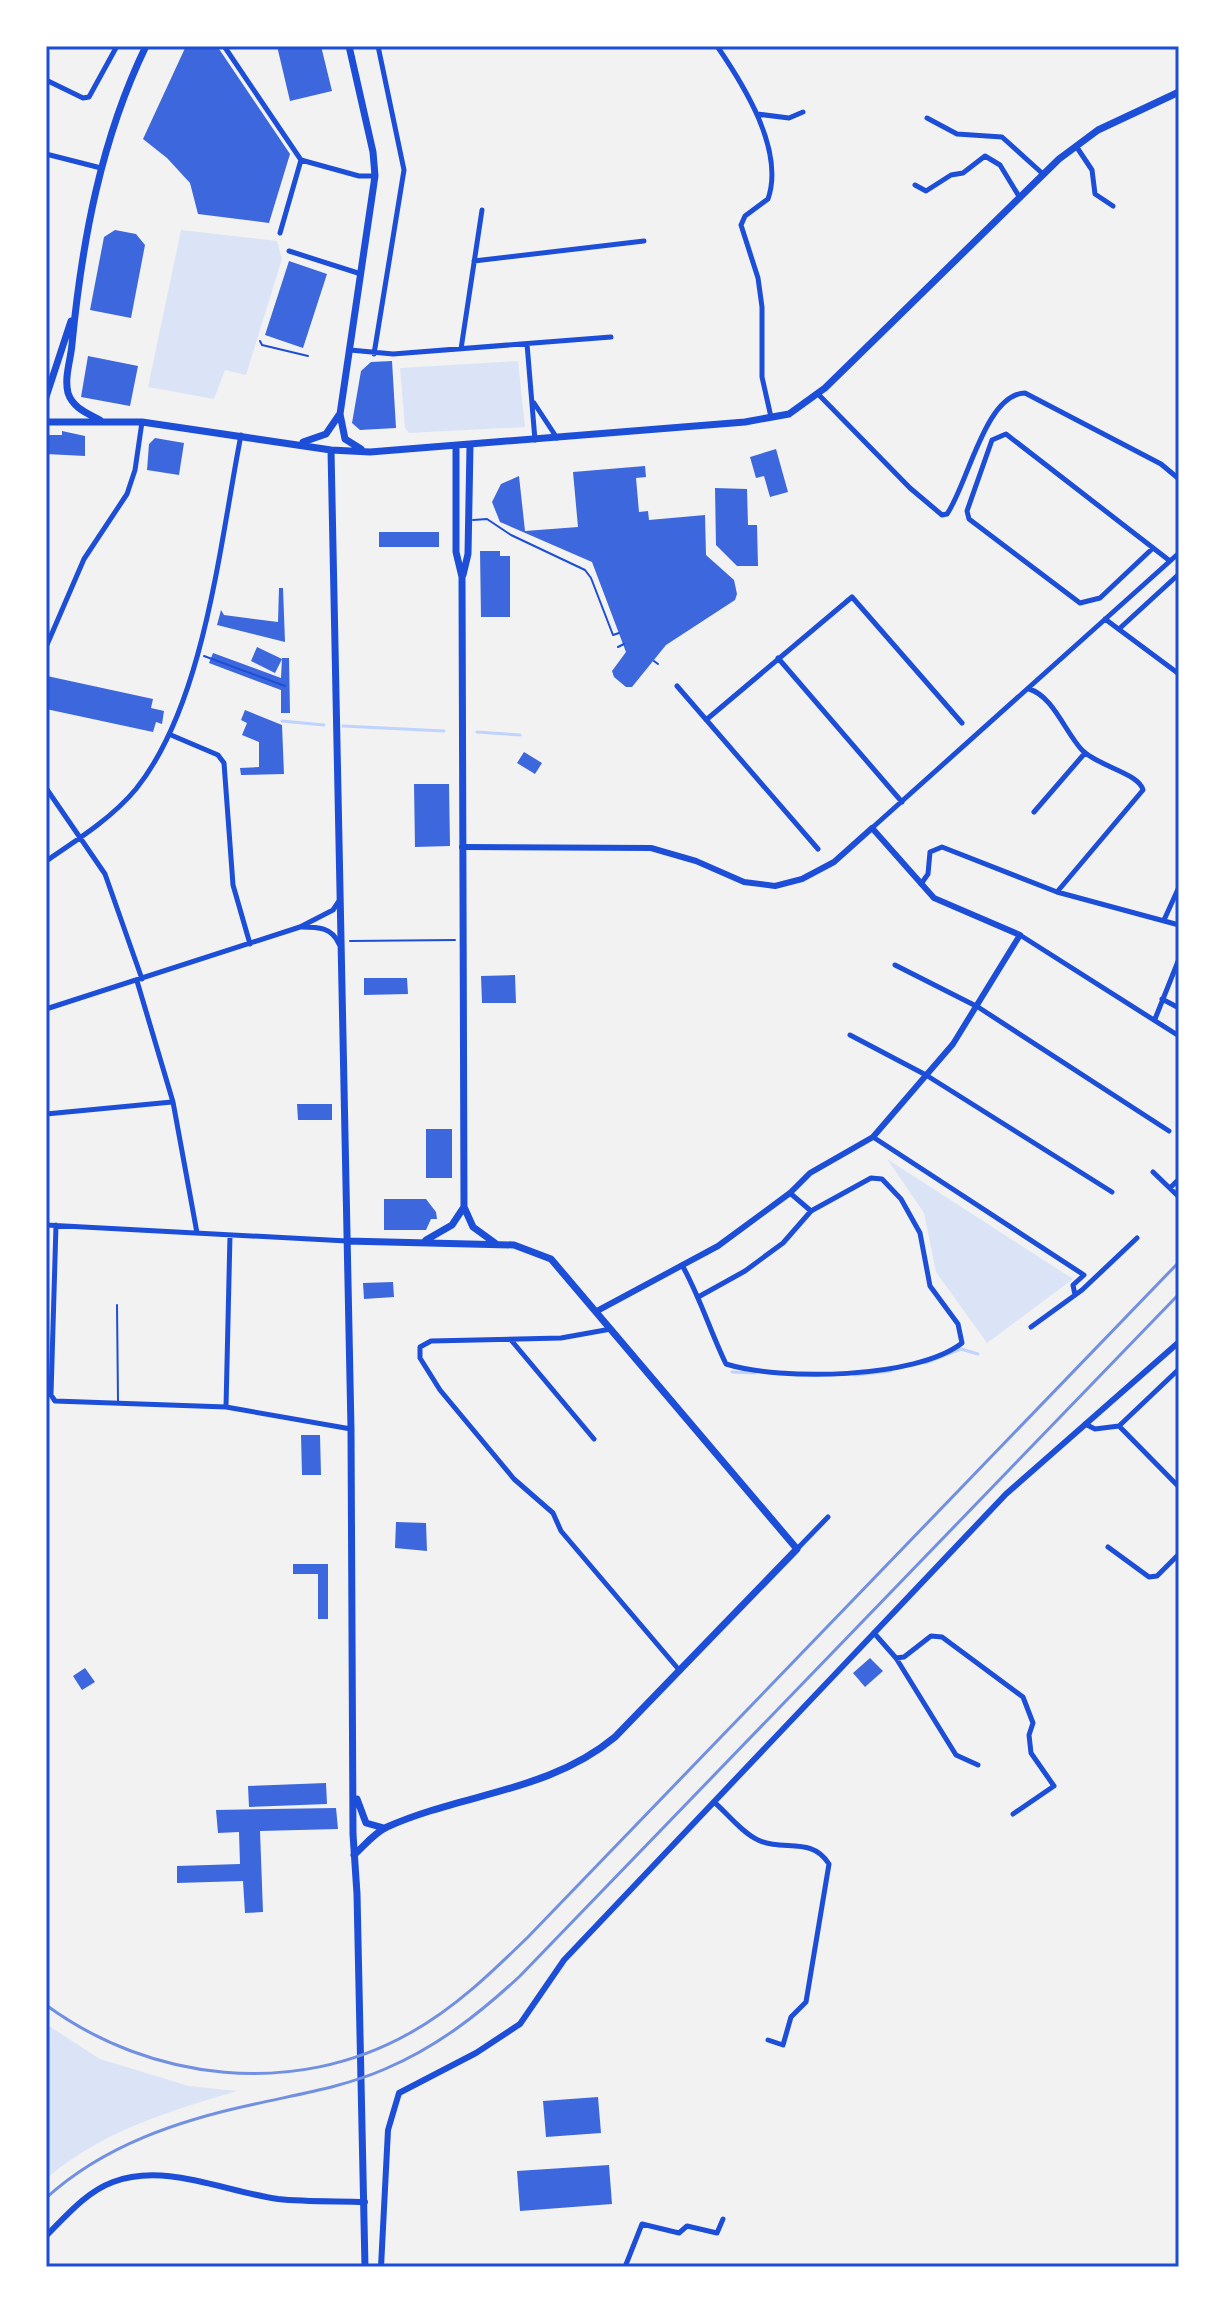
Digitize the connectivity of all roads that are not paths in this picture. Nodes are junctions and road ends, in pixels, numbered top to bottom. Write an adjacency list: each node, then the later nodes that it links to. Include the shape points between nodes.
1 (117, 46): 7 (street, via 89,97)
2 (146, 46): 15 (main road, via 119,104)
3 (224, 46): 14 (street)
4 (349, 46): 17 (main road)
5 (378, 46): 33 (street, via 404,170)
6 (717, 46): 10 (street)
7 (46, 80)
8 (1179, 92): 12 (main road)
9 (803, 112): 10 (street, via 789,118)
10 (757, 114): 41 (street, via 771,164 770,194 741,225 758,278 762,377)
11 (927, 118): 16 (street, via 957,134 1002,137)
12 (1076, 145): 16 (main road); 20 (street, via 1092,170 1095,194)
13 (46, 154): 15 (street)
14 (301, 160): 17 (street); 22 (street)
15 (101, 168): 27 (main road)
16 (1043, 174): 19 (main road)
17 (375, 176): 26 (main road)
18 (915, 185): 19 (street, via 926,191 985,156 1007,173)
19 (1020, 199): 37 (main road)
20 (1113, 206)
21 (482, 210): 25 (street)
22 (280, 233)
23 (644, 241): 25 (street)
24 (289, 251): 26 (street)
25 (474, 261): 31 (street)
26 (361, 274): 32 (main road)
27 (72, 319): 35 (main road); 42 (main road, via 67,388 77,407)
28 (611, 337): 30 (street)
29 (260, 341): 34 (lane)
30 (527, 344): 31 (street); 39 (street)
31 (461, 349): 33 (street)
32 (350, 350): 33 (street); 40 (main road)
33 (374, 354)
34 (308, 356)
35 (54, 377): 36 (main road); 38 (main road)
36 (46, 386)
37 (818, 394): 41 (main road, via 789,414); 53 (street, via 942,515 965,484 994,414 1016,393 1139,453)
38 (46, 397)
39 (534, 402): 46 (street); 47 (street)
40 (340, 414): 48 (main road, via 326,434); 52 (main road, via 345,439)
41 (772, 418): 46 (main road)
42 (102, 421): 43 (main road); 44 (main road)
43 (46, 422)
44 (142, 422): 45 (main road); 64 (street, via 127,494 84,559)
45 (241, 434): 48 (main road); 74 (street, via 198,654)
46 (558, 438): 47 (main road)
47 (535, 440): 50 (main road)
48 (297, 443): 51 (main road)
49 (456, 446): 50 (main road); 52 (main road); 59 (main road, via 456,552)
50 (470, 446): 54 (main road)
51 (331, 450): 52 (main road); 87 (main road)
52 (370, 452)
53 (1179, 479)
54 (469, 521): 59 (main road); 62 (lane, via 487,519 585,570 613,635)
55 (1153, 548): 55 (street, via 1006,434 992,440 969,519 1080,603 1100,598); 57 (street)
56 (1179, 553): 57 (street)
57 (1170, 561): 60 (street)
58 (1179, 574): 61 (street)
59 (462, 577): 81 (main road)
60 (1105, 619): 61 (street); 71 (street)
61 (1119, 629): 69 (street)
62 (619, 633)
63 (624, 644): 65 (lane)
64 (46, 647)
65 (618, 647)
66 (778, 658): 72 (street); 73 (street, via 852,597); 77 (street)
67 (654, 661): 68 (lane)
68 (658, 664)
69 (1179, 674)
70 (677, 686): 72 (street)
71 (1028, 689): 75 (street, via 1044,699); 77 (street)
72 (706, 720): 82 (street)
73 (962, 723)
74 (171, 735): 80 (street, via 125,802); 92 (street, via 218,755 224,763 233,885)
75 (1085, 753): 78 (street); 86 (street, via 1104,767 1135,778 1143,790)
76 (46, 788): 80 (street)
77 (902, 802): 79 (street)
78 (1034, 812)
79 (872, 828): 81 (street, via 834,862 775,886 744,882 651,848); 84 (street)
80 (82, 837): 83 (street); 96 (street, via 105,874)
81 (462, 847): 115 (main road)
82 (818, 849)
83 (46, 861)
84 (921, 884): 86 (street, via 928,874 930,852 942,847); 91 (street, via 934,898)
85 (1179, 887): 88 (street)
86 (1057, 892): 88 (street)
87 (340, 900): 90 (street, via 333,910); 93 (main road)
88 (1164, 920): 89 (street)
89 (1179, 925)
90 (300, 927): 92 (street); 93 (street, via 330,931)
91 (1020, 935): 98 (street); 101 (street)
92 (250, 944): 96 (street)
93 (341, 944): 122 (main road)
94 (1179, 959): 97 (street)
95 (895, 965): 98 (street)
96 (140, 980): 100 (street); 105 (street)
97 (1162, 999): 99 (street); 101 (street)
98 (978, 1007): 104 (street); 107 (street)
99 (1179, 1008)
100 (46, 1009)
101 (1155, 1019): 103 (street)
102 (850, 1035): 104 (street)
103 (1179, 1036)
104 (926, 1075): 108 (street); 112 (street)
105 (173, 1102): 106 (street); 119 (street)
106 (46, 1114)
107 (1169, 1131)
108 (873, 1137): 113 (street, via 827,1161); 126 (street, via 1084,1275 1073,1285)
109 (1153, 1172): 111 (street)
110 (1179, 1179): 111 (street)
111 (1170, 1188): 114 (street)
112 (1112, 1192)
113 (790, 1193): 116 (street); 125 (street, via 718,1246)
114 (1179, 1197)
115 (464, 1207): 123 (main road, via 445,1231); 124 (main road, via 478,1233)
116 (811, 1211): 127 (street, via 783,1243); 127 (street, via 871,1178 882,1179 901,1199 920,1233 930,1286 958,1324 962,1343 934,1359 866,1374 746,1370 726,1364)
117 (46, 1225): 118 (street)
118 (56, 1225): 119 (street); 135 (street, via 51,1395 55,1401)
119 (197, 1233): 120 (street)
120 (230, 1235): 122 (street); 136 (street)
121 (1137, 1238): 126 (street)
122 (347, 1241): 123 (main road); 139 (main road)
123 (416, 1243): 124 (main road)
124 (501, 1245): 129 (main road, via 527,1247 551,1259)
125 (682, 1265): 127 (street); 129 (street)
126 (1075, 1295): 130 (street)
127 (700, 1296)
128 (117, 1305): 135 (lane)
129 (597, 1311): 131 (main road)
130 (1031, 1327)
131 (612, 1329): 132 (street); 144 (main road)
132 (510, 1339): 140 (street); 148 (street, via 431,1341 420,1347 420,1358 440,1390 514,1479 553,1513 561,1531)
133 (1179, 1342): 137 (street)
134 (1179, 1369): 138 (street)
135 (118, 1401): 136 (street)
136 (226, 1407): 139 (street)
137 (1085, 1424): 138 (street, via 1095,1429); 146 (street, via 1006,1494)
138 (1119, 1426): 141 (street)
139 (351, 1429): 150 (main road)
140 (594, 1439)
141 (1179, 1487)
142 (828, 1517): 144 (street)
143 (1108, 1547): 145 (street, via 1149,1577 1157,1576)
144 (797, 1549): 148 (main road)
145 (1179, 1554)
146 (873, 1633): 147 (street); 151 (street)
147 (896, 1658): 149 (street, via 956,1755); 152 (street, via 931,1636 942,1637 1023,1697 1033,1723 1031,1753 1054,1786)
148 (680, 1671): 153 (main road, via 615,1737 580,1763)
149 (978, 1765)
150 (355, 1793): 153 (main road, via 366,1823); 154 (main road)
151 (713, 1801): 155 (street, via 757,1840 812,1847 829,1864 806,2002 791,2017 783,2045); 160 (street, via 554,1970 520,2024 399,2093 387,2143)
152 (1013, 1814)
153 (384, 1828): 154 (main road)
154 (354, 1855): 156 (main road)
155 (768, 2040)
156 (365, 2202): 158 (street, via 279,2199 164,2176 132,2177 88,2196); 159 (main road)
157 (723, 2219): 161 (street, via 717,2233 687,2226 679,2233 642,2224)
158 (46, 2236)
159 (365, 2267)
160 (381, 2267)
161 (625, 2267)

